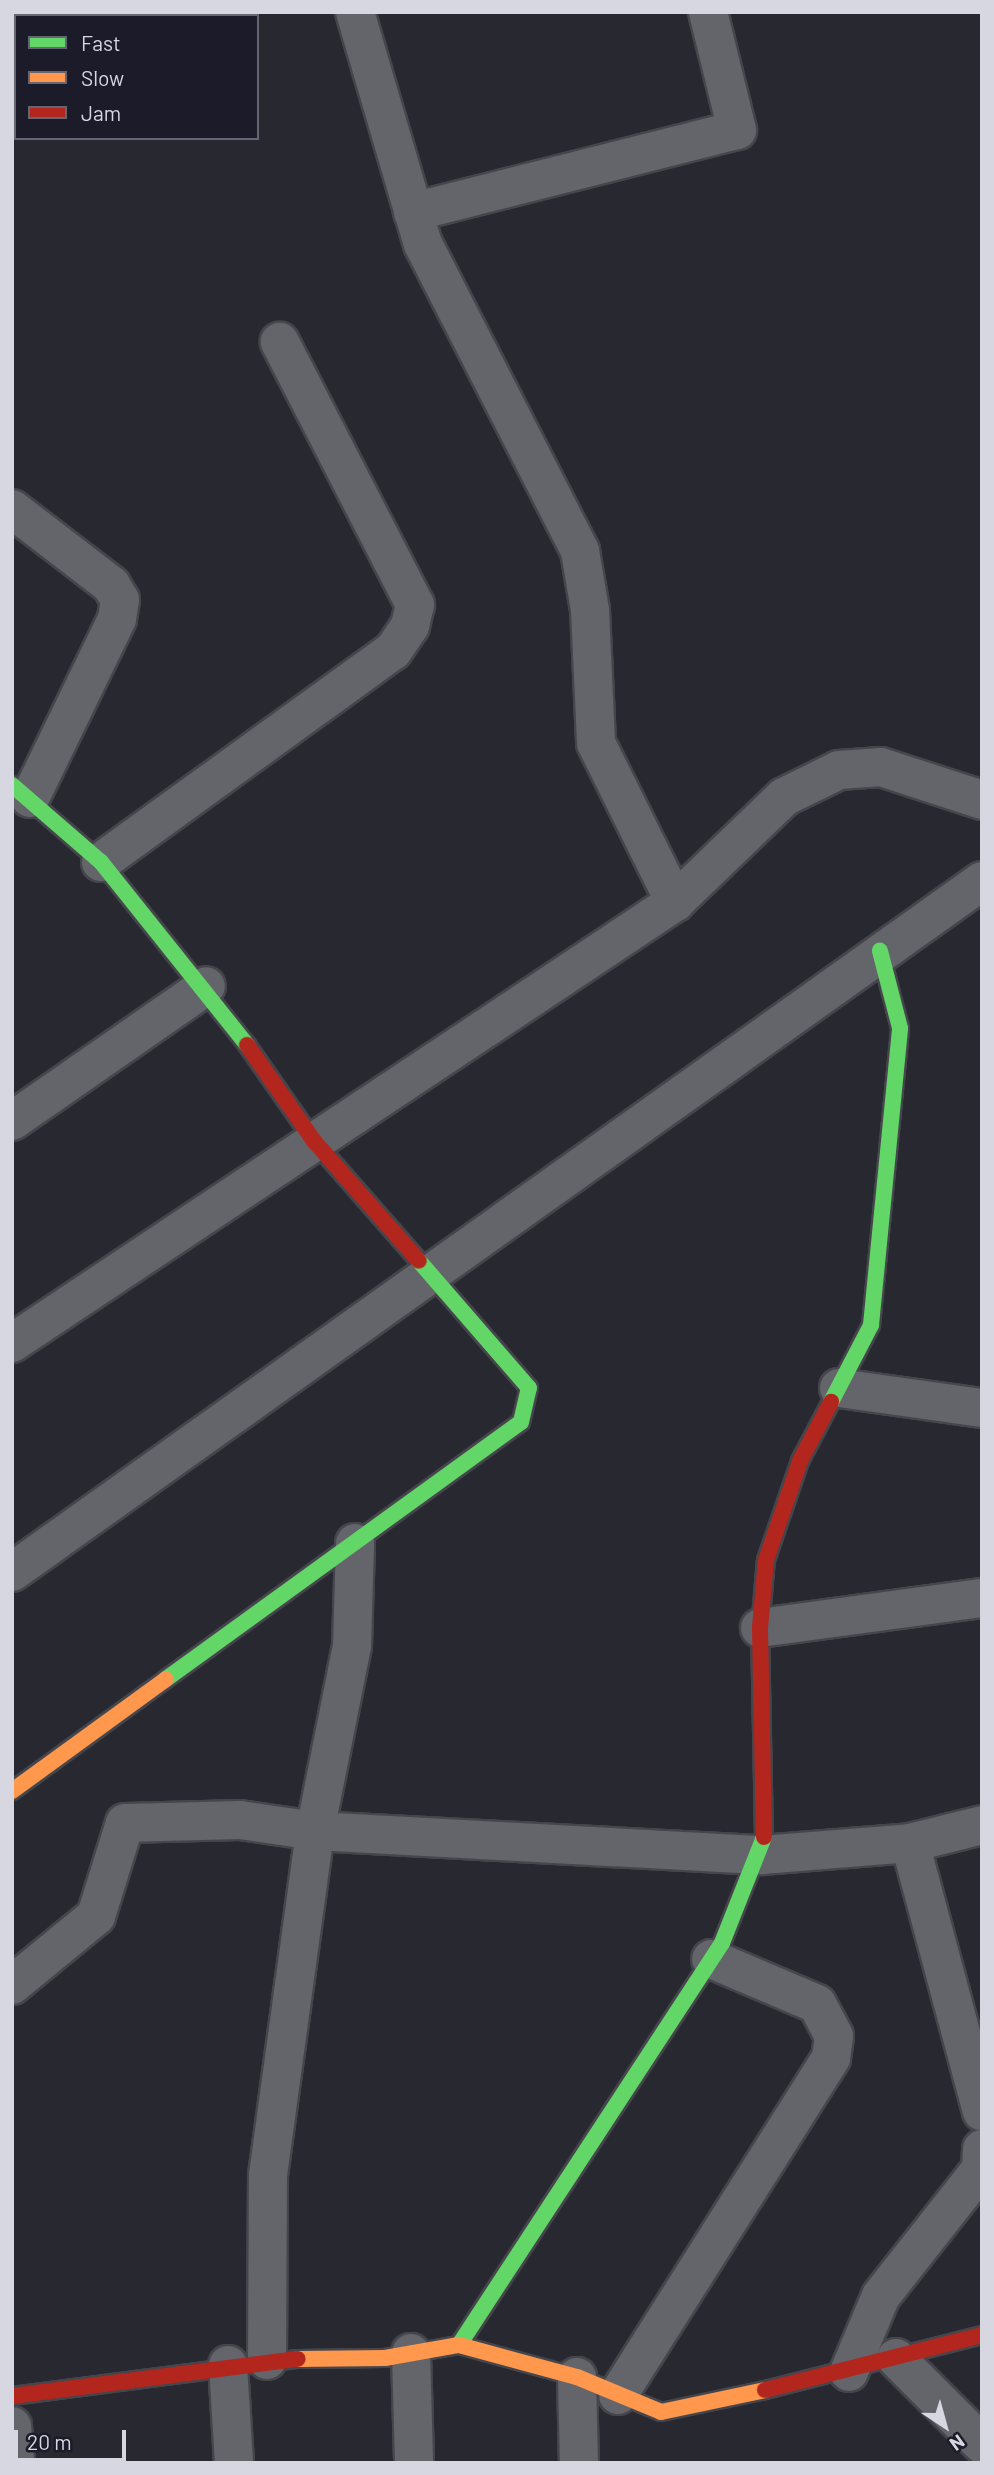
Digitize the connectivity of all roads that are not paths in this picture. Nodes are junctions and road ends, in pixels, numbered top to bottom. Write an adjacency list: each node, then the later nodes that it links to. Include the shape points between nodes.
1 (355, 12): 3 (street)
2 (708, 12): 3 (street, via 737,130)
3 (413, 212): 10 (street, via 423,244 580,551 590,610 596,743)
4 (280, 342): 8 (street, via 415,605 410,626 393,651)
5 (12, 509): 6 (street, via 111,584 120,600 117,619)
6 (21, 791): 8 (street)
7 (982, 800): 10 (street, via 881,767 839,770 784,797)
8 (101, 862): 12 (street)
9 (982, 881): 11 (street)
10 (675, 902): 14 (street)
11 (880, 951): 15 (street); 17 (street, via 900,1028 893,1140 871,1325)
12 (206, 986): 13 (street); 14 (street)
13 (12, 1121)
14 (314, 1141): 15 (street); 16 (street)
15 (435, 1274): 19 (street, via 529,1388 521,1422); 20 (street)
16 (12, 1343)
17 (839, 1388): 18 (street); 22 (street, via 800,1461 766,1560)
18 (982, 1408)
19 (355, 1543): 23 (street); 25 (street, via 352,1646)
20 (12, 1572)
21 (982, 1598): 22 (street)
22 (761, 1628): 27 (street, via 767,1817)
23 (12, 1791)
24 (982, 1825): 26 (street)
25 (315, 1831): 27 (street); 29 (street, via 240,1821 125,1823 96,1916); 37 (street, via 268,2175)
26 (910, 1843): 27 (street); 30 (street)
27 (762, 1855): 28 (street)
28 (711, 1959): 34 (street); 41 (street, via 817,2004 834,2036 831,2058)
29 (12, 1985)
30 (982, 2111)
31 (982, 2149): 32 (street, via 981,2169)
32 (971, 2194): 39 (street, via 881,2296)
33 (982, 2334): 36 (street)
34 (458, 2344): 35 (street); 40 (street)
35 (411, 2353): 37 (street); 47 (street)
36 (896, 2358): 39 (street); 44 (street)
37 (267, 2360): 38 (street)
38 (228, 2365): 42 (street); 46 (street)
39 (849, 2372): 41 (street, via 661,2412)
40 (577, 2377): 41 (street); 48 (street)
41 (618, 2395)
42 (12, 2396)
43 (12, 2426): 45 (street)
44 (982, 2444)
45 (15, 2463)
46 (234, 2463)
47 (414, 2463)
48 (579, 2463)

